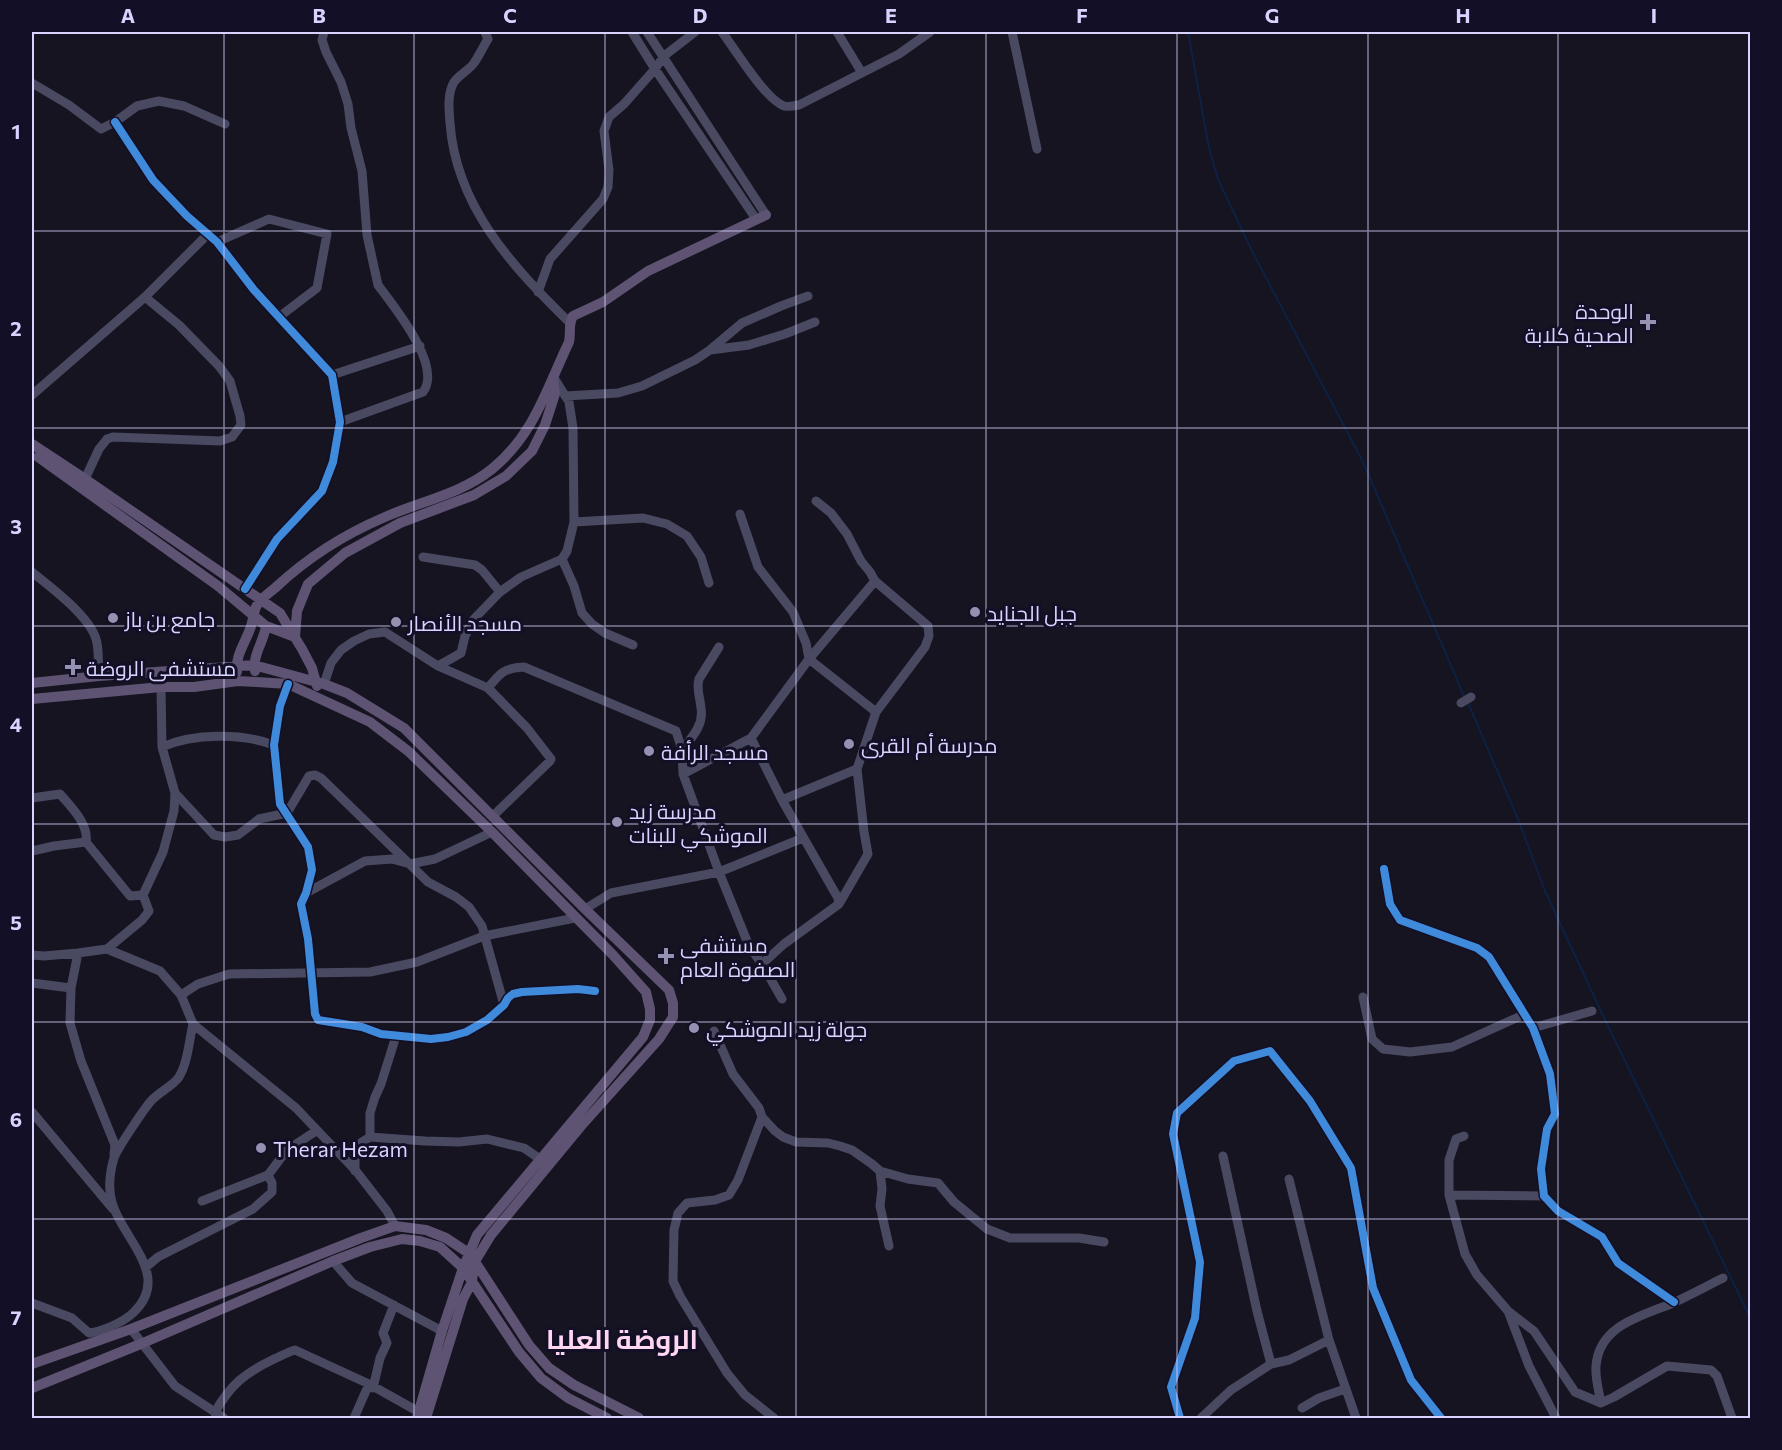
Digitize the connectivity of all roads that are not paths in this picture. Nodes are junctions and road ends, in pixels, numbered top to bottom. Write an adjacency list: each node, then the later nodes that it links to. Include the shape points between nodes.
1 (324, 32): 26 (street, via 326,52 348,104 362,171 375,278)
2 (485, 32): 20 (street, via 488,39 474,63 454,82 448,103 459,173 476,211)
3 (632, 32): 11 (street)
4 (646, 32): 10 (street)
5 (695, 32): 10 (street)
6 (722, 32): 12 (street, via 772,99 786,106 799,105)
7 (837, 32): 12 (street)
8 (930, 32): 12 (street)
9 (1012, 32): 16 (street)
10 (664, 56): 11 (street); 17 (street)
11 (655, 69): 17 (street); 20 (street, via 609,117 604,131 608,187 603,199 550,259)
12 (862, 73)
13 (32, 83): 14 (street, via 101,129)
14 (115, 122): 15 (street, via 137,106 159,101 184,106); 18 (street, via 153,180)
15 (225, 124)
16 (1037, 149)
17 (761, 217): 25 (main road, via 648,271 603,303 573,316)
18 (208, 234): 19 (street); 22 (street)
19 (217, 242): 23 (street); 23 (street, via 269,219 327,234 317,288)
20 (538, 291): 25 (street)
21 (808, 296): 27 (street, via 742,323)
22 (145, 297): 30 (street); 35 (street, via 219,366 230,381 241,425 232,437 220,441 107,439)
23 (279, 317): 28 (street)
24 (815, 322): 27 (street, via 749,345)
25 (570, 323): 29 (main road, via 571,336)
26 (420, 346): 28 (street); 32 (street, via 429,376 423,392)
27 (710, 350): 31 (street, via 642,386 618,393)
28 (332, 375): 32 (street)
29 (553, 377): 31 (street); 46 (main road, via 537,416 519,442 493,468 461,490 385,517 333,543); 49 (main road, via 555,394 532,451 506,476 474,495 400,523 345,553 308,584 297,611)
30 (32, 395)
31 (565, 396): 38 (street, via 573,429)
32 (340, 422): 44 (street, via 333,462 322,491 277,539)
33 (32, 444): 35 (main road)
34 (32, 452): 47 (main road)
35 (85, 479): 44 (main road)
36 (816, 501): 42 (street, via 847,534)
37 (740, 514): 52 (street, via 758,567 793,612)
38 (574, 522): 40 (street); 43 (street, via 643,518 667,524 687,536 701,557)
39 (423, 557): 45 (street, via 475,565)
40 (562, 559): 45 (street); 50 (street, via 582,613 605,633)
41 (32, 574): 56 (street, via 50,585 91,627 97,643)
42 (875, 581): 52 (street); 68 (street, via 928,626 929,636 925,647)
43 (709, 583)
44 (245, 589): 46 (main road)
45 (500, 591): 54 (street, via 473,620 461,653)
46 (261, 600): 47 (main road); 49 (main road, via 280,613)
47 (254, 614): 48 (main road); 55 (main road)
48 (266, 626): 49 (main road); 53 (main road)
49 (295, 637): 60 (main road)
50 (633, 645)
51 (719, 647): 72 (street, via 697,685 702,710 698,730)
52 (809, 659): 68 (street); 69 (street)
53 (254, 665): 55 (main road); 58 (main road); 60 (main road)
54 (438, 666): 60 (street, via 385,632 369,634 341,650); 63 (street)
55 (236, 667): 56 (main road); 57 (main road)
56 (99, 676): 59 (main road)
57 (238, 681): 58 (main road); 62 (main road)
58 (257, 682): 61 (main road)
59 (32, 683)
60 (320, 683): 66 (main road); 79 (main road, via 347,693 404,728)
61 (288, 684): 66 (main road); 70 (street)
62 (160, 687): 65 (main road); 71 (street)
63 (488, 688): 72 (street, via 501,672 524,667 675,730); 79 (street, via 551,759)
64 (1471, 697): 67 (street)
65 (32, 699)
66 (321, 700): 80 (main road, via 370,722 408,751)
67 (1461, 703)
68 (876, 712): 73 (street)
69 (752, 738): 74 (street); 77 (street)
70 (274, 745): 71 (street, via 251,738 217,737); 78 (street, via 280,804)
71 (162, 747): 75 (street)
72 (682, 750): 74 (street)
73 (857, 769): 77 (street); 89 (street, via 868,854)
74 (683, 774): 86 (street)
75 (175, 793): 78 (street, via 214,835 225,837 238,835 259,819); 88 (street, via 163,852)
76 (32, 798): 82 (street, via 60,794 79,817 87,834)
77 (782, 800): 81 (street)
78 (287, 813): 84 (street, via 309,776 315,775); 87 (street, via 308,847 312,870)
79 (493, 816): 90 (main road)
80 (492, 832): 84 (street, via 435,859); 91 (main road)
81 (803, 838): 86 (street); 89 (street)
82 (86, 842): 83 (street); 88 (street, via 130,896)
83 (32, 852)
84 (410, 864): 87 (street, via 392,859 364,861); 92 (street, via 428,882 469,907)
85 (1384, 869): 106 (street, via 1390,904 1400,920 1477,948 1489,957)
86 (719, 872): 90 (street, via 611,893); 96 (street, via 749,946)
87 (306, 893): 97 (street, via 301,904)
88 (143, 895): 93 (street, via 149,911)
89 (839, 904): 96 (street)
90 (585, 909): 130 (main road, via 669,990 673,1017 659,1039)
91 (575, 918): 92 (street); 118 (main road, via 646,992 650,1020 643,1037)
92 (484, 936): 97 (street, via 417,962 370,972); 104 (street)
93 (107, 949): 94 (street); 101 (street, via 160,971)
94 (78, 953): 95 (street); 99 (street)
95 (32, 955)
96 (762, 964): 103 (street)
97 (311, 972): 101 (street, via 229,974 198,984); 110 (street, via 318,1020)
98 (32, 983): 99 (street)
99 (71, 988): 117 (street, via 70,1023 115,1145)
100 (595, 991): 104 (street, via 522,992 513,994)
101 (181, 995): 107 (street)
102 (1363, 998): 106 (street, via 1372,1039 1383,1049 1410,1052 1452,1047)
103 (782, 999)
104 (504, 1005): 110 (street, via 466,1032 431,1039)
105 (1592, 1011): 108 (street)
106 (1523, 1015): 108 (street)
107 (193, 1024): 113 (street, via 296,1108); 117 (street, via 178,1078 151,1101)
108 (1533, 1028): 124 (street, via 1550,1074 1556,1114 1547,1129 1541,1169)
109 (714, 1031): 112 (street, via 733,1074)
110 (396, 1036): 115 (street, via 370,1113)
111 (32, 1112): 126 (street)
112 (762, 1117): 119 (street, via 783,1137 852,1150); 158 (street, via 729,1195 687,1203 678,1213 673,1281 728,1373)
113 (316, 1131): 120 (street); 121 (street, via 287,1150)
114 (1464, 1136): 123 (street, via 1456,1139 1449,1160)
115 (370, 1137): 118 (street, via 425,1142 487,1139 524,1148); 120 (street, via 355,1149)
116 (1223, 1156): 146 (street)
117 (114, 1157): 126 (street, via 110,1191)
118 (540, 1159): 130 (main road, via 477,1235)
119 (880, 1171): 128 (street, via 938,1183 987,1229 1010,1238); 129 (street, via 880,1206)
120 (356, 1172): 127 (street)
121 (268, 1175): 125 (street); 132 (street, via 272,1192 253,1209 158,1257)
122 (1289, 1179): 143 (street)
123 (1449, 1194): 124 (street); 139 (street, via 1465,1254 1477,1275)
124 (1544, 1196): 136 (street, via 1558,1211 1602,1237 1618,1263)
125 (202, 1201)
126 (117, 1213): 132 (street)
127 (395, 1226): 130 (main road, via 426,1230 446,1238); 140 (main road)
128 (1104, 1242)
129 (889, 1246)
130 (472, 1258): 133 (main road); 135 (main road); 157 (main road, via 529,1345 549,1368)
131 (333, 1261): 133 (main road, via 402,1239 440,1247); 138 (street, via 352,1283); 144 (main road)
132 (146, 1267): 142 (street, via 149,1289 142,1305)
133 (463, 1268): 135 (main road); 141 (main road)
134 (1723, 1278): 136 (street)
135 (472, 1282): 153 (main road); 156 (main road, via 540,1378)
136 (1674, 1302): 150 (street, via 1632,1318 1610,1333 1596,1367)
137 (32, 1303): 142 (street, via 72,1318 88,1334)
138 (394, 1305): 141 (street); 147 (street, via 382,1333 387,1343)
139 (1508, 1311): 150 (street, via 1534,1331 1575,1392); 163 (street, via 1529,1366)
140 (131, 1329): 142 (main road); 144 (street)
141 (442, 1331): 153 (main road)
142 (96, 1336): 145 (main road)
143 (1329, 1340): 146 (street); 149 (street)
144 (142, 1343): 148 (main road); 152 (street, via 175,1386)
145 (32, 1364)
146 (1271, 1364): 160 (street, via 1231,1390)
147 (371, 1386): 152 (street, via 293,1350 255,1368 234,1384); 153 (street); 155 (street)
148 (32, 1388)
149 (1345, 1389): 151 (street); 161 (street)
150 (1601, 1403): 164 (street, via 1667,1366 1711,1370 1717,1376)
151 (1302, 1408)
152 (215, 1415): 154 (street)
153 (421, 1416)
154 (224, 1419)
155 (354, 1419)
156 (607, 1419)
157 (639, 1419)
158 (774, 1419)
159 (1180, 1419): 162 (street, via 1171,1387 1195,1318 1200,1262 1173,1134 1177,1113 1234,1061 1270,1051 1310,1101 1351,1168 1373,1288 1411,1380)
160 (1201, 1419)
161 (1356, 1419)
162 (1441, 1419)
163 (1556, 1419)
164 (1732, 1419)

